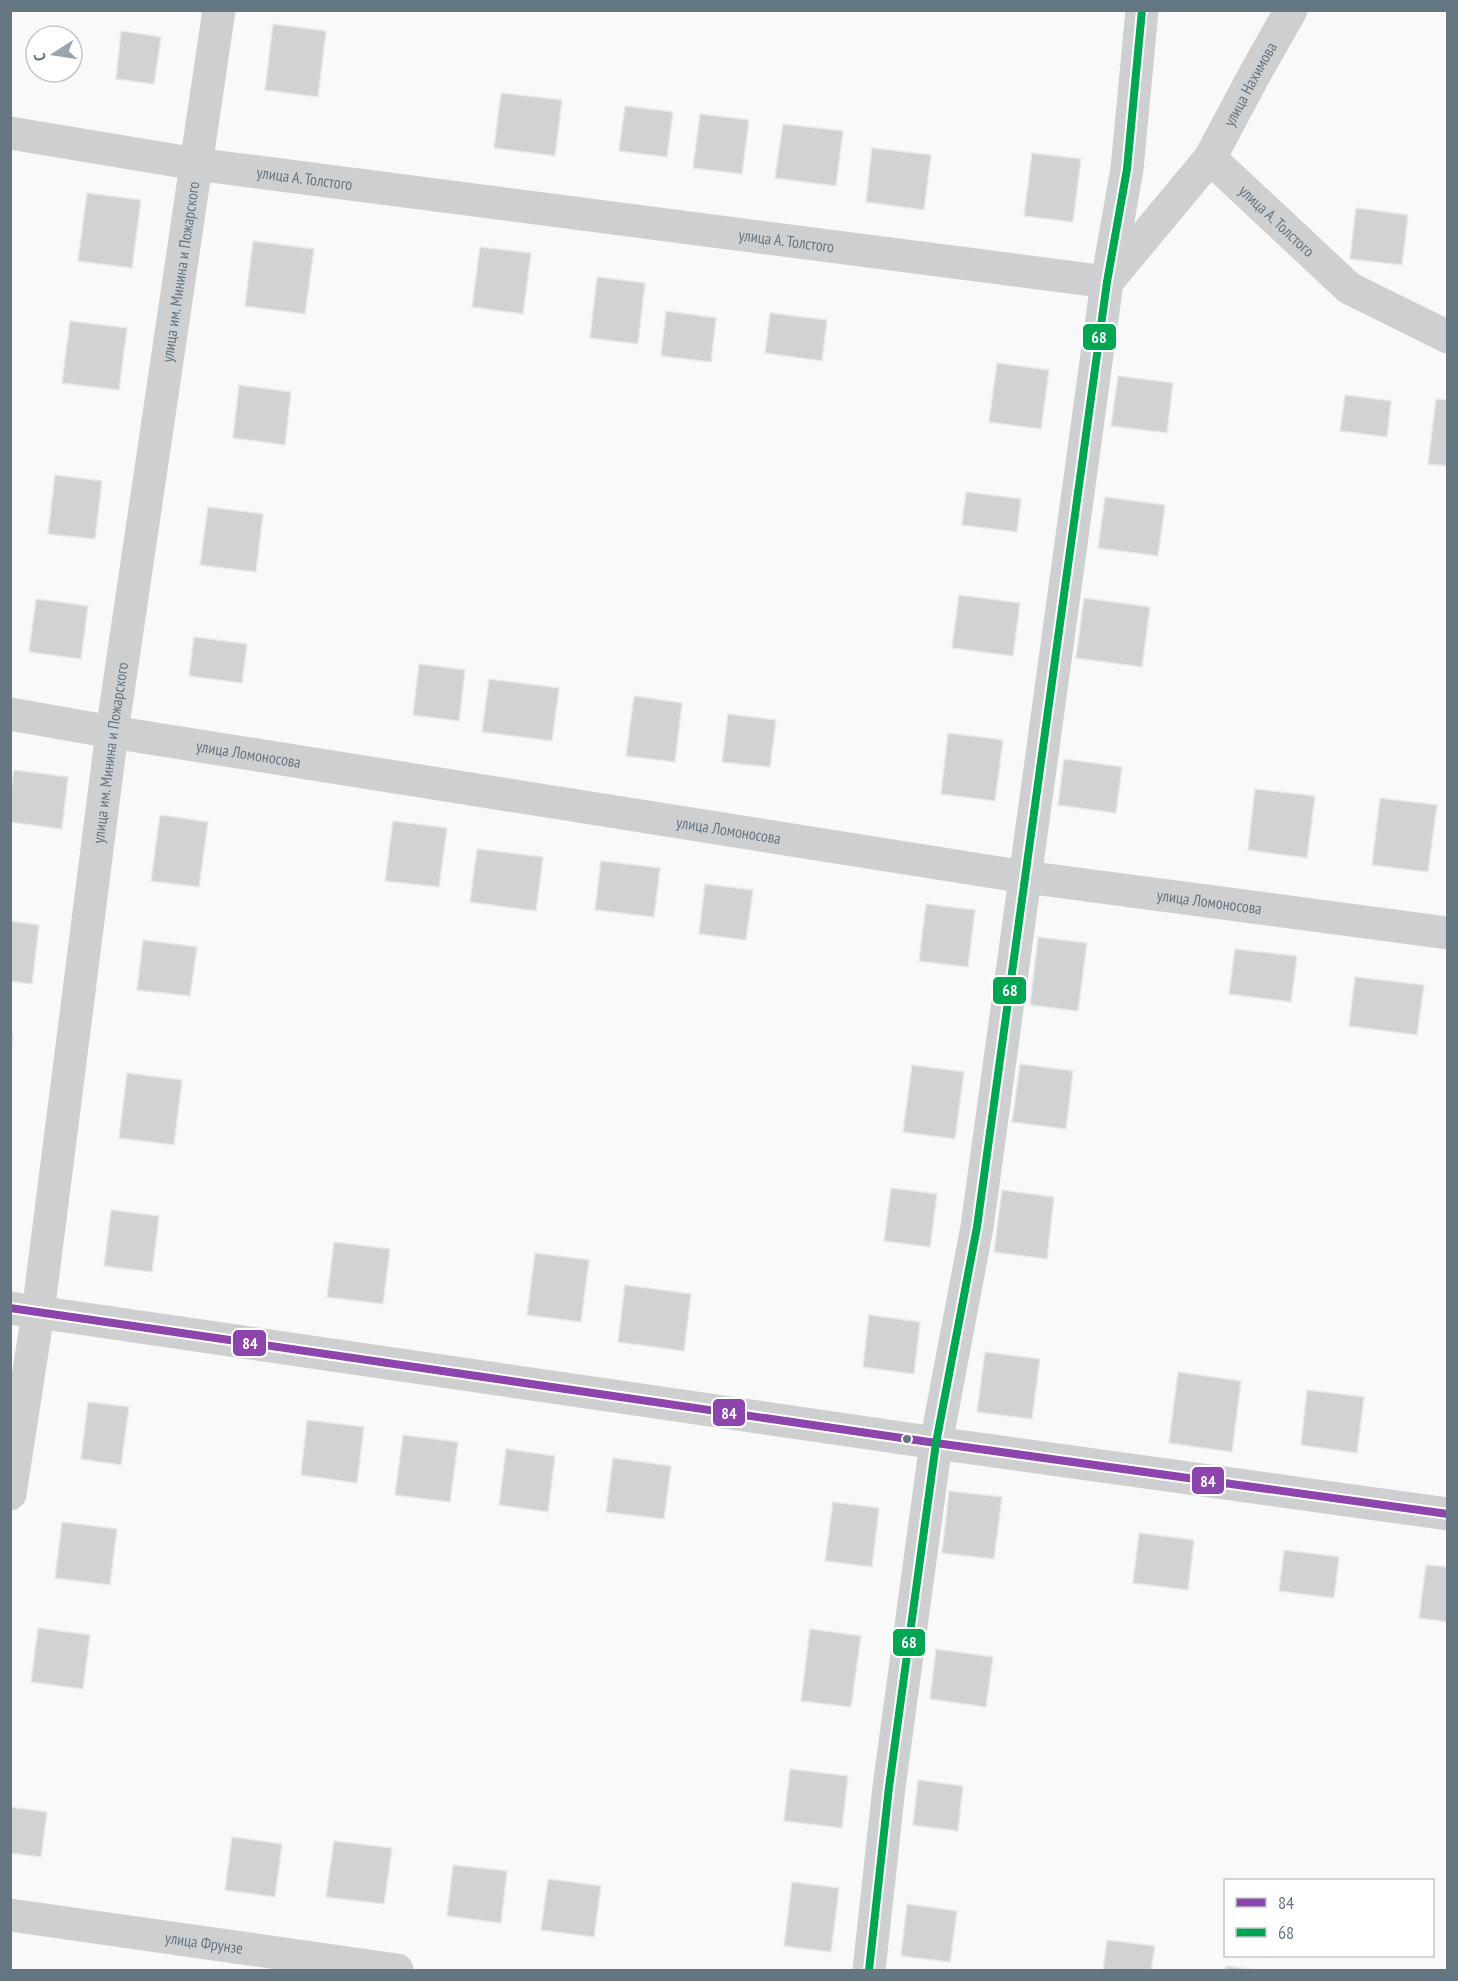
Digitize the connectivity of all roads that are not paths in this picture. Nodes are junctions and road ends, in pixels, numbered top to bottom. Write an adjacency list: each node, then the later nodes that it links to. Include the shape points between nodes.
1 (219, 10): 6 (street, улица им. Минина и Пожарского)
2 (1142, 10): 7 (street, via 1127,169)
3 (1291, 10): 5 (street, улица Нахимова)
4 (10, 133): 6 (street, улица А. Толстого)
5 (1210, 158): 7 (street); 8 (street, улица А. Толстого, via 1349,288)
6 (196, 164): 7 (street, улица А. Толстого); 10 (street, улица им. Минина и Пожарского)
7 (1107, 282): 11 (street)
8 (1448, 337)
9 (10, 714): 10 (street, улица Ломоносова)
10 (112, 732): 11 (street, улица Ломоносова); 13 (street, улица им. Минина и Пожарского)
11 (1025, 877): 12 (street, улица Ломоносова); 14 (street, via 977,1227)
12 (1448, 933)
13 (24, 1310): 14 (street); 15 (street, улица им. Минина и Пожарского)
14 (936, 1443): 16 (street); 19 (street, via 889,1787)
15 (10, 1494)
16 (1448, 1514)
17 (10, 1915): 18 (street, улица Фрунзе)
18 (397, 1971)
19 (869, 1971)

